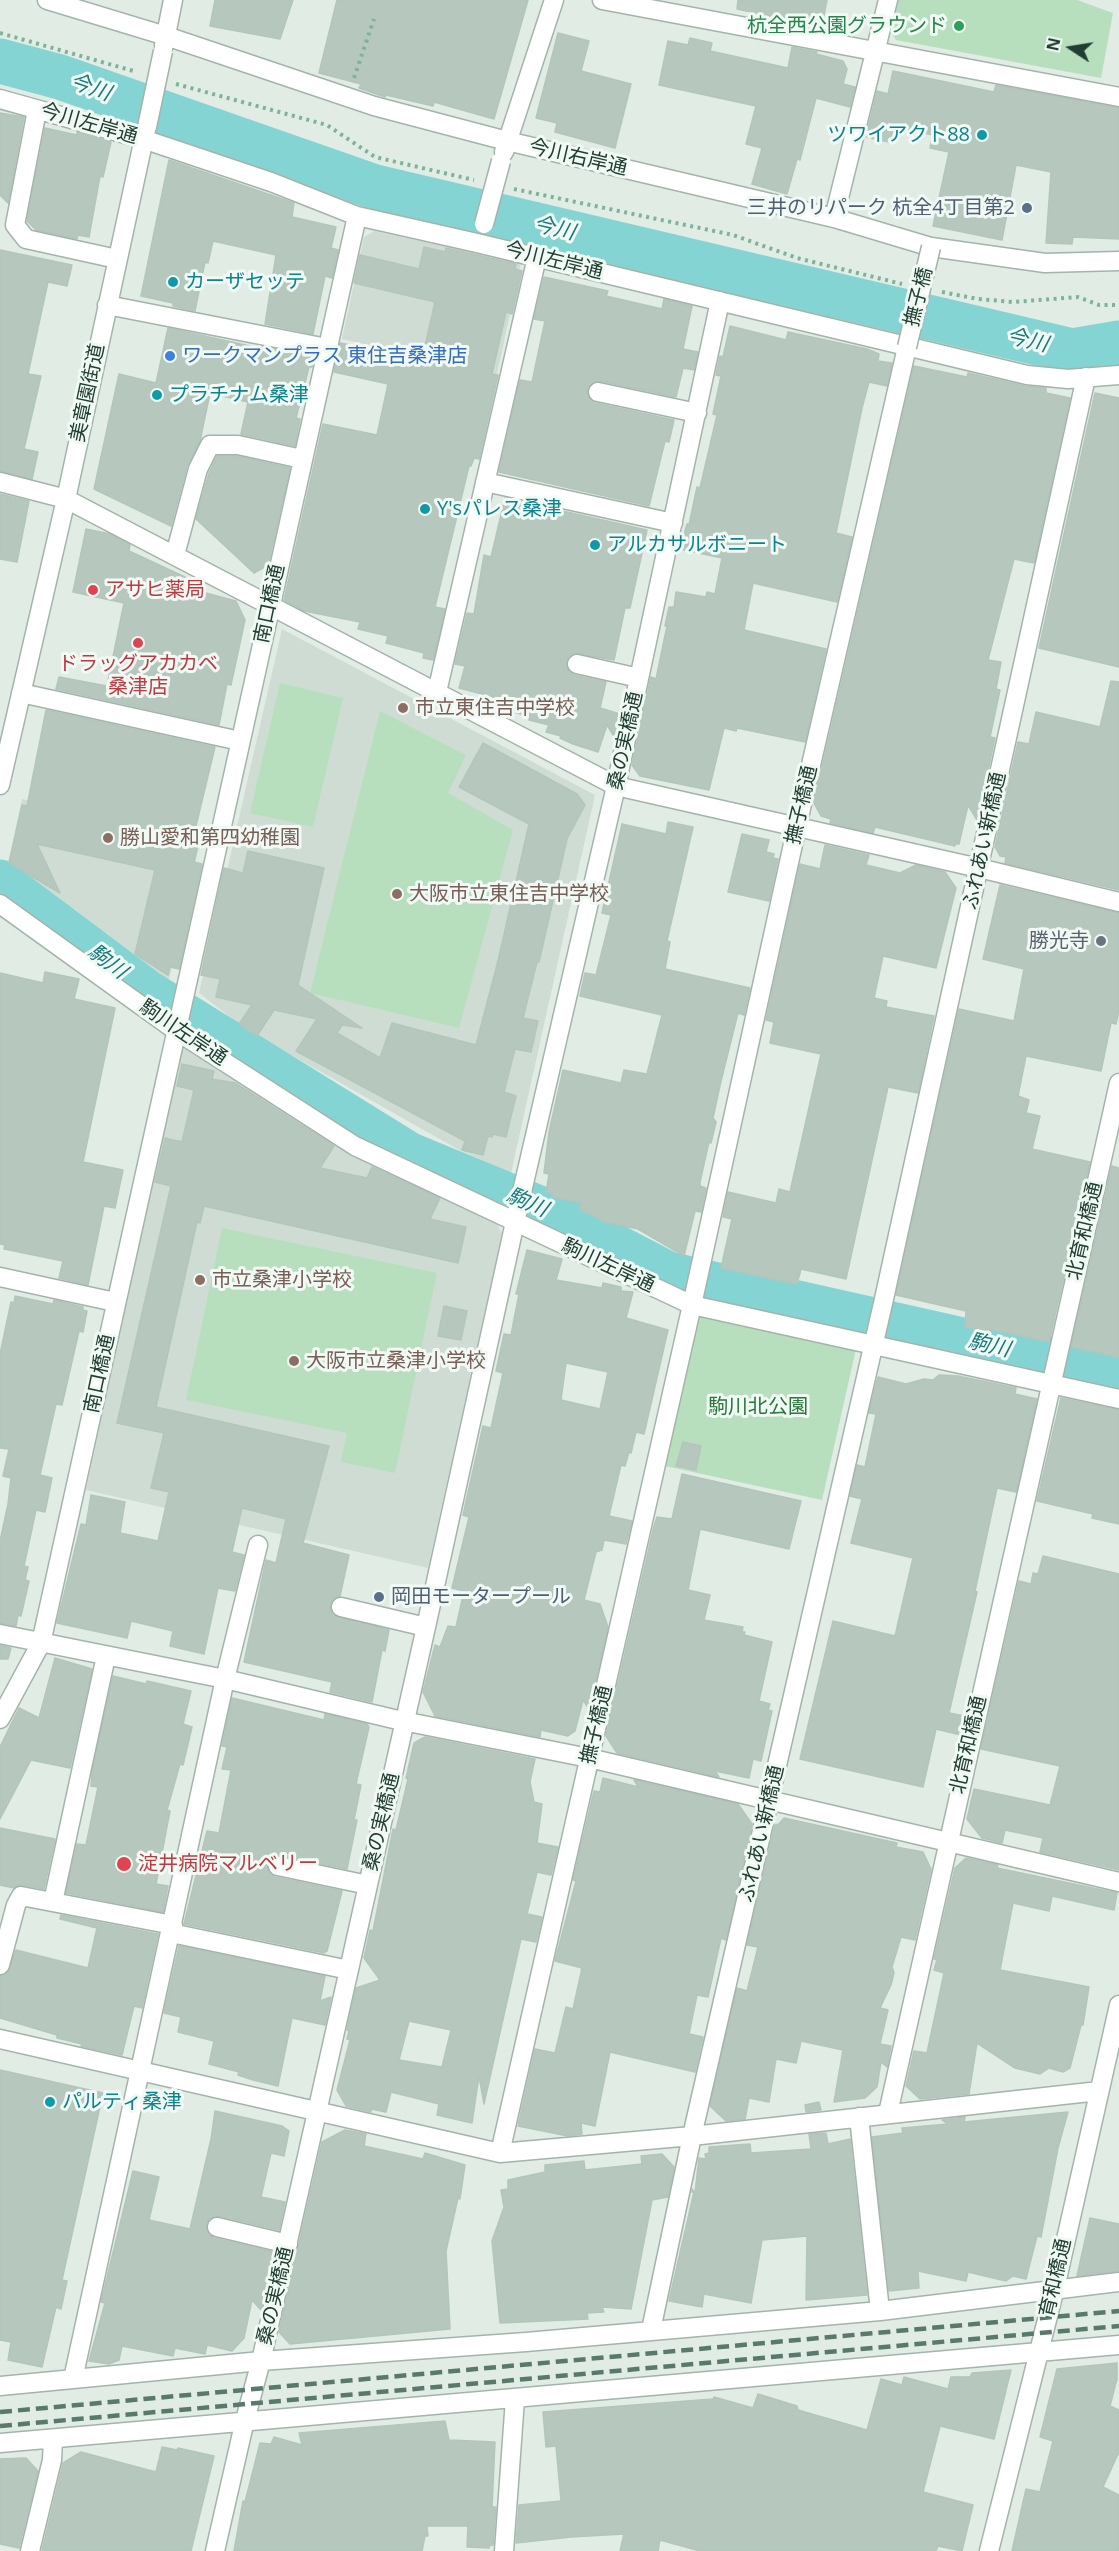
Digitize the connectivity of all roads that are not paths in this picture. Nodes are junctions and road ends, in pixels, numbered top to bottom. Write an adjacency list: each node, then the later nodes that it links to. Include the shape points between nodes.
1 (47, 0): 6 (street, 今川右岸通)
2 (173, 0): 6 (street, 美章園街道)
3 (554, 0): 12 (street)
4 (602, 0): 7 (street)
5 (888, 0): 7 (street)
6 (165, 43): 11 (street, 美章園街道, bridge); 12 (street, 今川右岸通)
7 (875, 52): 8 (street); 14 (street)
8 (1119, 97)
9 (0, 99): 10 (street, 今川左岸通)
10 (38, 110): 11 (street, 今川左岸通); 18 (street, via 15,225 26,239)
11 (145, 133): 13 (street, 今川左岸通); 18 (street, 美章園街道)
12 (507, 141): 14 (street, 今川右岸通); 15 (street, bridge)
13 (357, 216): 15 (street, 今川左岸通); 23 (street, 南口橋通)
14 (834, 218): 16 (street, 今川右岸通)
15 (477, 243): 17 (street, 今川左岸通)
16 (931, 247): 19 (street, 今川右岸通, via 1045,263); 22 (street, 撫子橋, bridge)
17 (537, 257): 20 (street, 今川左岸通); 30 (street)
18 (117, 259): 21 (street, 美章園街道)
19 (1119, 261)
20 (720, 301): 22 (street, 今川左岸通); 27 (street, 桑の実橋通)
21 (107, 305): 23 (street); 31 (street, 美章園街道)
22 (907, 347): 25 (street, 今川左岸通, via 1027,375); 42 (street, 撫子橋通)
23 (327, 348): 28 (street, 南口橋通)
24 (1119, 375): 25 (street, 今川左岸通)
25 (1086, 377): 43 (street, ふれあい新橋通)
26 (598, 392): 27 (street)
27 (697, 412): 32 (street, 桑の実橋通)
28 (302, 459): 33 (street, via 238,445 210,445 198,469); 34 (street, 南口橋通)
29 (0, 482): 31 (street)
30 (485, 482): 32 (street); 37 (street)
31 (66, 499): 33 (street); 38 (street, 美章園街道)
32 (673, 523): 36 (street, 桑の実橋通)
33 (175, 555): 34 (street)
34 (270, 604): 37 (street); 39 (street, 南口橋通)
35 (576, 664): 36 (street)
36 (639, 678): 41 (street, 桑の実橋通)
37 (437, 692): 41 (street)
38 (21, 693): 39 (street); 40 (street, 美章園街道)
39 (240, 741): 46 (street, 南口橋通, via 189,983 183,992)
40 (0, 785)
41 (616, 786): 42 (street); 48 (street, 桑の実橋通)
42 (797, 826): 43 (street); 50 (street, 撫子橋通)
43 (979, 868): 44 (street); 52 (street, ふれあい新橋通)
44 (1119, 902)
45 (0, 904): 46 (street, 駒川左岸通)
46 (176, 1026): 48 (street, 駒川左岸通, via 355,1146); 51 (street, 南口橋通)
47 (1119, 1083): 53 (street, 北育和橋通)
48 (516, 1218): 50 (street, 駒川左岸通); 57 (street, 桑の実橋通)
49 (0, 1277): 51 (street)
50 (693, 1301): 52 (street, 駒川左岸通); 64 (street, 撫子橋通)
51 (115, 1302): 59 (street, 南口橋通)
52 (873, 1342): 53 (street, 駒川左岸通); 65 (street, ふれあい新橋通)
53 (1052, 1380): 54 (street, 駒川左岸通); 66 (street, 北育和橋通)
54 (1119, 1399)
55 (258, 1545): 61 (street)
56 (341, 1607): 57 (street)
57 (426, 1627): 63 (street, 桑の実橋通)
58 (0, 1634): 59 (street)
59 (41, 1643): 60 (street); 62 (street, 南口橋通)
60 (106, 1656): 61 (street); 70 (street)
61 (225, 1678): 63 (street); 71 (street)
62 (0, 1719)
63 (405, 1721): 64 (street); 69 (street, 桑の実橋通)
64 (589, 1758): 65 (street); 82 (street, 撫子橋通)
65 (770, 1801): 66 (street); 81 (street, ふれあい新橋通)
66 (948, 1842): 68 (street); 79 (street, 北育和橋通)
67 (278, 1866): 69 (street)
68 (1119, 1882)
69 (368, 1885): 73 (street, 桑の実橋通)
70 (53, 1902): 71 (street); 72 (street, via 21,1896)
71 (172, 1929): 73 (street); 76 (street)
72 (0, 1965)
73 (349, 1970): 78 (street, 桑の実橋通)
74 (1119, 2005): 77 (street, 育和橋通)
75 (0, 2039): 76 (street)
76 (139, 2072): 78 (street); 92 (street)
77 (1099, 2091): 79 (street); 86 (street, 育和橋通)
78 (317, 2113): 82 (street); 84 (street, 桑の実橋通)
79 (888, 2113): 80 (street)
80 (859, 2117): 81 (street); 87 (street)
81 (692, 2136): 82 (street); 88 (street, ふれあい新橋通)
82 (500, 2153)
83 (217, 2227): 84 (street)
84 (288, 2244): 91 (street, 桑の実橋通)
85 (1119, 2282): 86 (street)
86 (1055, 2288): 87 (street); 90 (street, 育和橋通)
87 (880, 2311): 88 (street)
88 (651, 2330): 91 (street)
89 (1119, 2345): 90 (street)
90 (1038, 2352): 94 (street); 101 (street, 育和橋通)
91 (261, 2361): 92 (street); 95 (street, 桑の実橋通)
92 (73, 2379): 93 (street)
93 (0, 2386)
94 (515, 2399): 95 (street); 100 (street)
95 (245, 2420): 96 (street); 99 (street, 桑の実橋通)
96 (53, 2439): 97 (street); 98 (street, via 52,2460)
97 (0, 2443)
98 (30, 2551)
99 (214, 2551)
100 (504, 2551)
101 (989, 2551)

